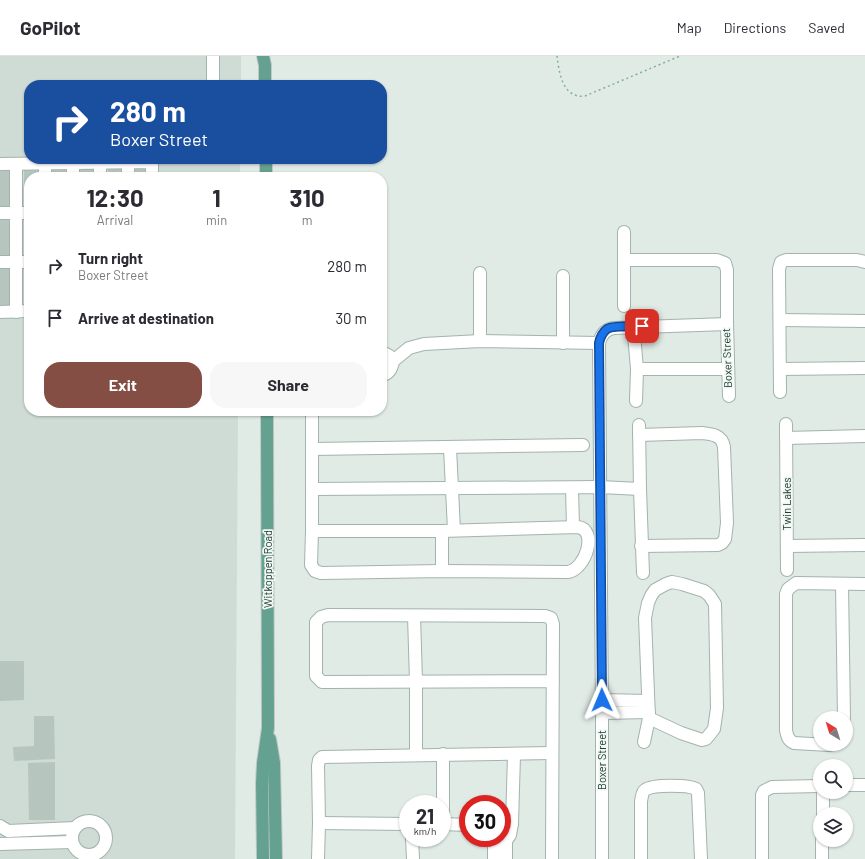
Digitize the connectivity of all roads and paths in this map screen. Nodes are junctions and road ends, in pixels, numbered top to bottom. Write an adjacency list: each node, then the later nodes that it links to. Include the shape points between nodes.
1 (213, 56): 5 (street)
2 (556, 56): 3 (path, via 566,90 579,97)
3 (680, 56)
4 (265, 59): 6 (main road)
5 (213, 80)
6 (265, 80)
7 (0, 164): 8 (street)
8 (16, 164): 9 (street); 11 (street)
9 (24, 164)
10 (0, 212): 11 (street)
11 (16, 213): 12 (street); 16 (street)
12 (24, 213)
13 (624, 232): 14 (street)
14 (624, 260): 21 (street); 27 (street, via 723,261 727,270)
15 (0, 262): 16 (street)
16 (16, 262): 17 (street); 24 (street)
17 (24, 262)
18 (865, 262): 25 (street, via 782,261 779,269)
19 (480, 273): 29 (street)
20 (563, 276): 30 (street)
21 (624, 306)
22 (24, 311): 24 (street)
23 (0, 312): 24 (street)
24 (16, 312)
25 (780, 320): 26 (street); 36 (street)
26 (865, 321)
27 (727, 324): 31 (street, Boxer Street, via 607,329); 34 (street, Boxer Street)
28 (634, 334): 37 (street)
29 (480, 341): 30 (street); 33 (street, via 416,345)
30 (564, 343): 31 (street)
31 (599, 343): 50 (street, Boxer Street)
32 (387, 355): 33 (street)
33 (393, 361): 38 (street)
34 (727, 368): 37 (street); 40 (street, Boxer Street)
35 (865, 368): 36 (street)
36 (780, 369): 39 (street)
37 (636, 370): 41 (street)
38 (387, 373)
39 (780, 392)
40 (729, 396)
41 (636, 401)
42 (267, 416): 73 (main road, Witkoppen Road)
43 (312, 416): 49 (street)
44 (786, 424): 46 (street, Twin Lakes)
45 (865, 436): 46 (street)
46 (786, 438): 60 (street, Twin Lakes)
47 (583, 445): 48 (street)
48 (450, 448): 49 (street); 51 (street)
49 (312, 449): 53 (street)
50 (600, 487): 52 (street); 54 (street); 69 (street, Boxer Street)
51 (452, 488): 52 (street); 53 (street); 56 (street)
52 (572, 488): 55 (street)
53 (312, 489): 57 (street)
54 (640, 490): 59 (street); 59 (street, via 639,430 711,434 723,442 727,523 722,543)
55 (573, 527): 56 (street); 62 (street, via 585,529 588,543 586,556 572,571)
56 (448, 530): 57 (street); 62 (street)
57 (312, 531): 62 (street, via 311,565 315,571 321,573)
58 (865, 545): 60 (street)
59 (642, 546): 63 (street)
60 (787, 546): 61 (street, Twin Lakes)
61 (787, 570)
62 (442, 571)
63 (643, 573)
64 (842, 584): 65 (street); 71 (street); 75 (street, via 796,583 788,589 785,600 787,737 794,743)
65 (865, 584)
66 (414, 616): 67 (street); 67 (street, via 328,615 319,618 316,624 316,673 324,682); 68 (street, via 547,616 553,624)
67 (416, 681): 68 (street); 78 (street)
68 (553, 681): 76 (street)
69 (602, 700): 70 (street); 72 (street, Boxer Street)
70 (649, 710): 70 (street, via 645,622 651,596 660,586 672,582 704,591 715,604 717,708 714,729 702,740 681,733); 72 (street); 74 (street)
71 (844, 711)
72 (602, 713): 104 (street, Boxer Street)
73 (268, 728): 97 (main road, Witkoppen Road, via 262,784); 98 (main road, Witkoppen Road, via 274,763)
74 (644, 742)
75 (813, 744)
76 (552, 753): 79 (street); 103 (street)
77 (443, 754): 78 (street); 79 (street); 83 (street)
78 (416, 755): 85 (street, via 320,758)
79 (514, 755): 84 (street)
80 (865, 785): 82 (street)
81 (813, 786): 107 (street, via 772,787 764,791)
82 (853, 786)
83 (442, 795)
84 (510, 795)
85 (319, 823): 86 (street); 99 (street)
86 (399, 824)
87 (0, 826): 88 (street, via 8,831)
88 (75, 828): 89 (street); 95 (street, via 86,821 97,824 104,831 105,841)
89 (72, 842): 90 (street); 96 (street)
90 (0, 844)
91 (412, 847): 100 (street)
92 (494, 847): 101 (street)
93 (506, 847): 102 (street)
94 (822, 847): 108 (street)
95 (100, 854): 96 (street)
96 (85, 857)
97 (262, 859)
98 (276, 859)
99 (318, 859)
100 (413, 859)
101 (494, 859)
102 (506, 859)
103 (552, 859)
104 (602, 859)
105 (641, 859): 106 (street, via 643,792 653,787 687,787 696,789 698,793)
106 (701, 859)
107 (762, 859)
108 (822, 859)

